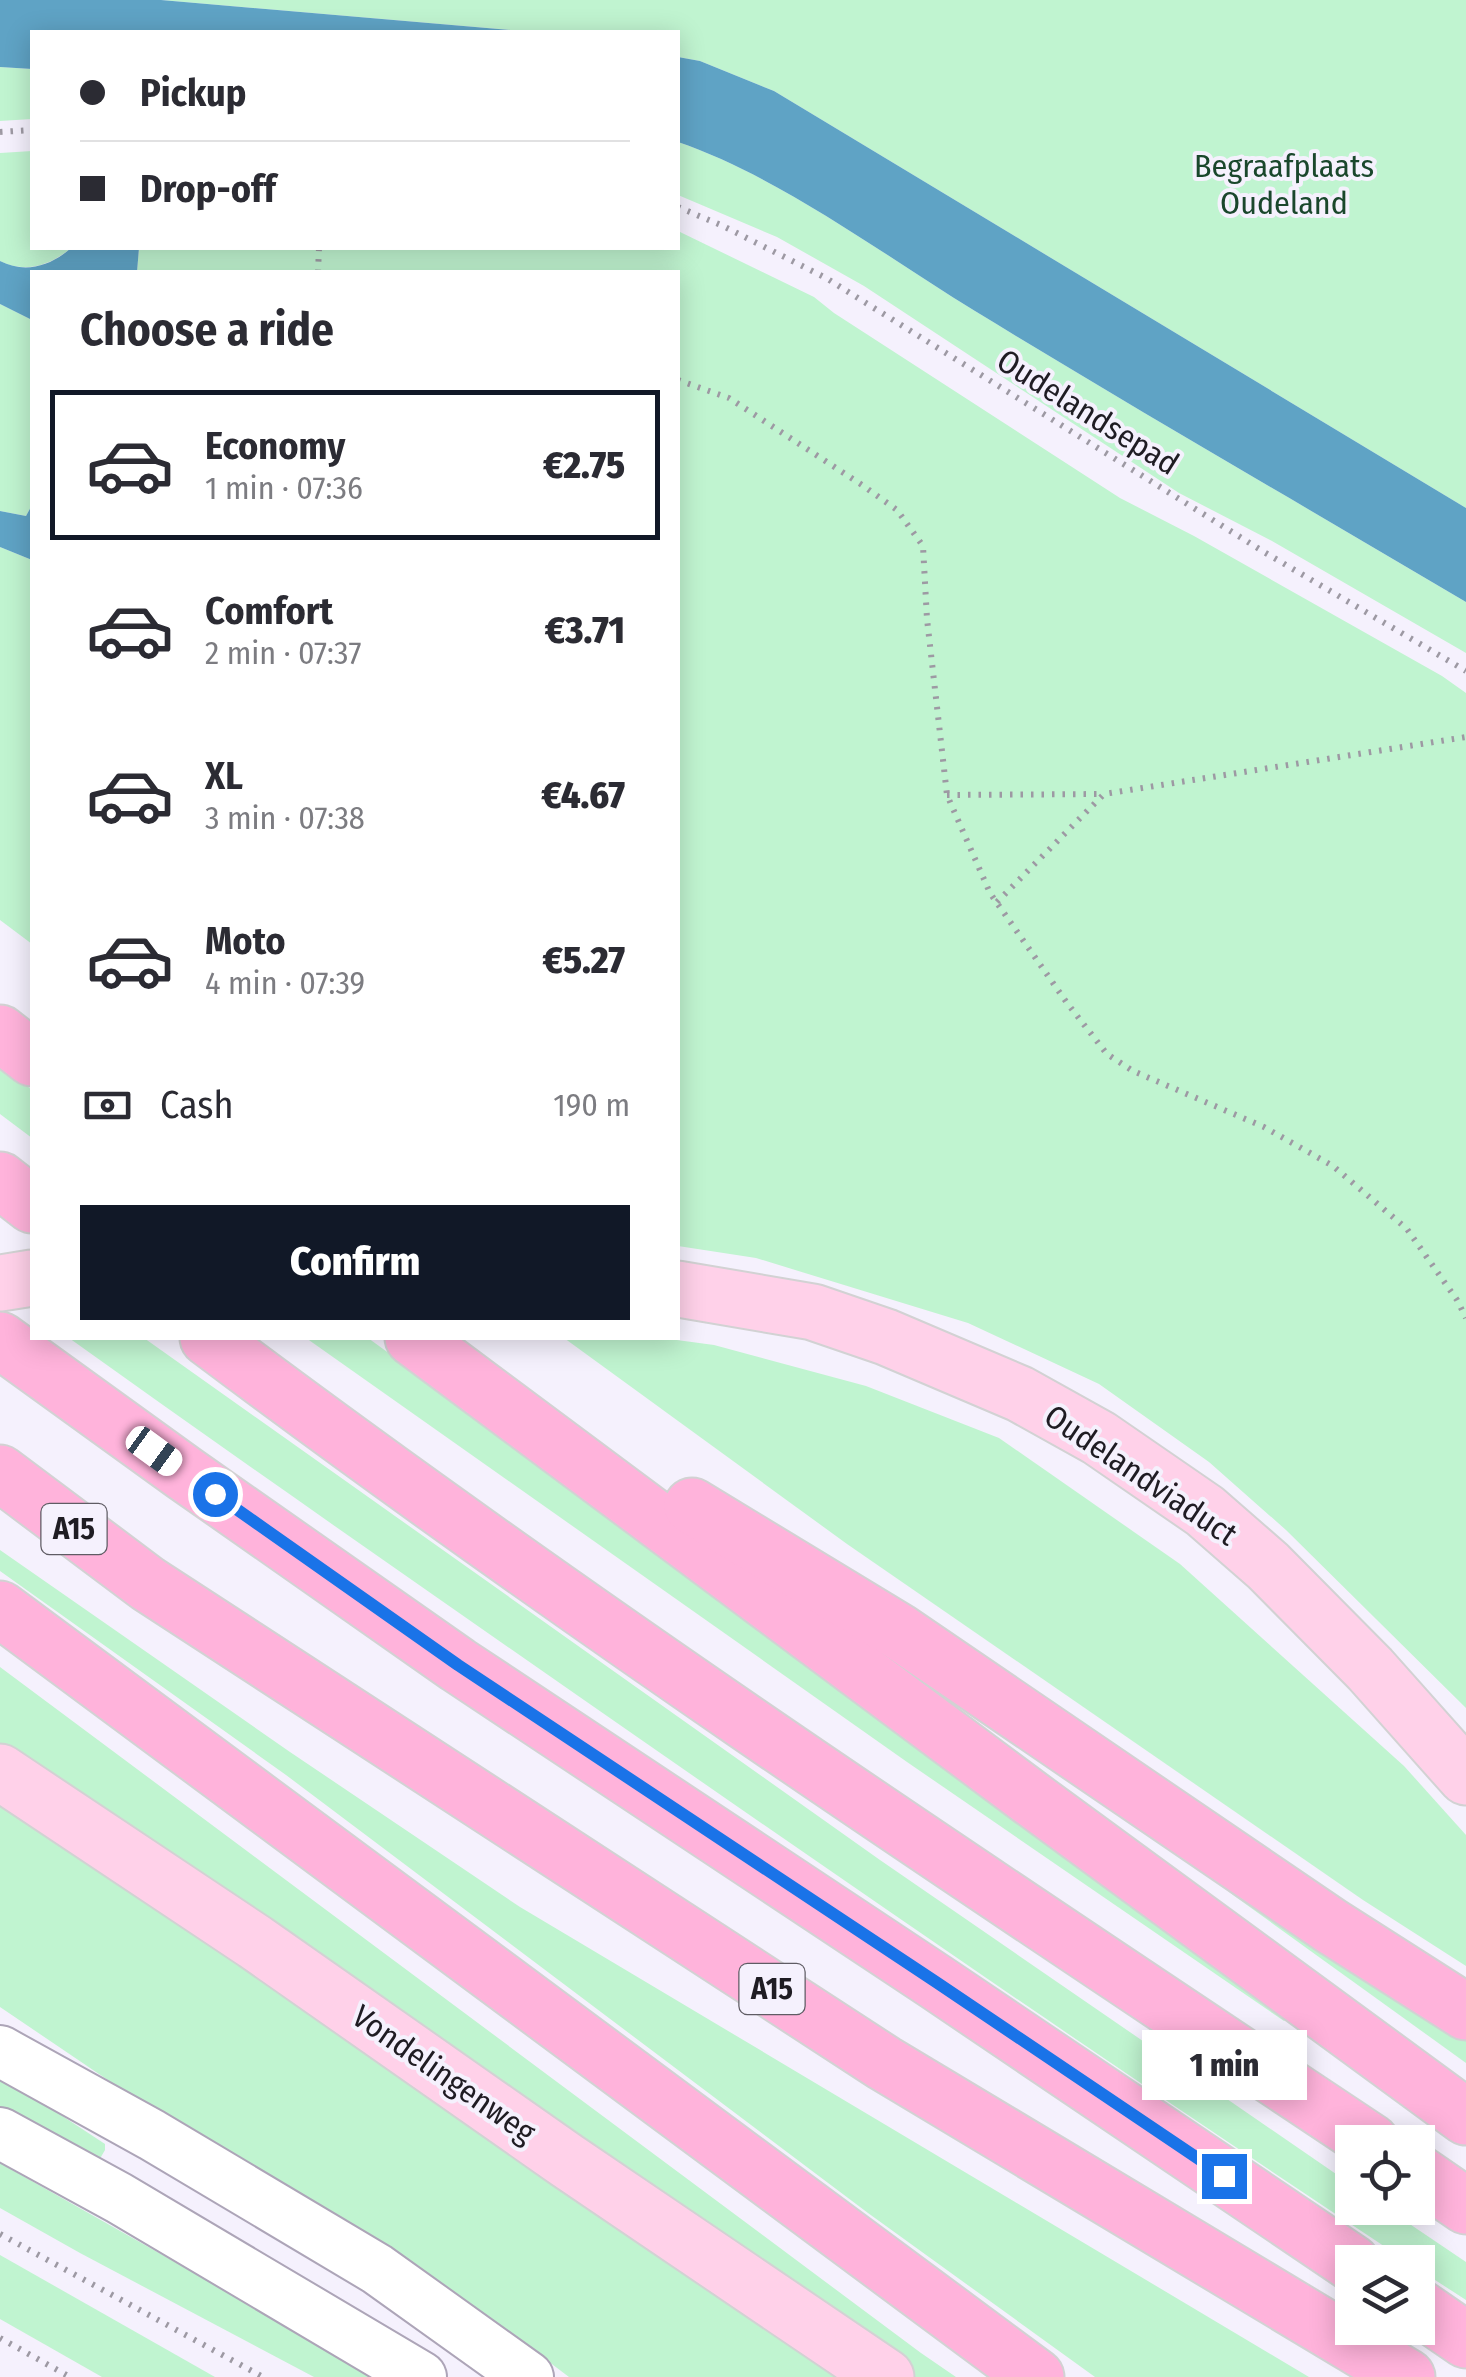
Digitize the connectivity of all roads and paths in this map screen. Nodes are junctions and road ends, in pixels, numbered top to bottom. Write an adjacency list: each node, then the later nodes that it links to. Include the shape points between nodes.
1 (30, 130): 2 (path)
2 (0, 132)
3 (680, 208): 5 (path, Oudelandsepad, via 826,278)
4 (680, 381): 8 (path, via 730,398 862,485 897,510 922,546)
5 (1466, 671)
6 (1466, 737): 7 (path)
7 (1104, 794): 8 (path); 9 (path)
8 (947, 795): 9 (path)
9 (996, 902): 17 (path, via 1107,1054 1332,1166 1408,1229)
10 (0, 1033): 11 (highway)
11 (30, 1056)
12 (0, 1180): 13 (highway)
13 (30, 1203)
14 (30, 1278): 15 (main road)
15 (0, 1283)
16 (680, 1289): 25 (main road, Oudelandviaduct, via 812,1312 886,1336 1020,1394 1099,1438 1205,1511 1268,1566)
17 (1466, 1318)
18 (0, 1340): 34 (highway, via 458,1665)
19 (211, 1340): 29 (highway, via 362,1454 888,1820)
20 (417, 1340): 26 (highway, via 898,1631)
21 (417, 1340): 28 (highway)
22 (0, 1474): 44 (highway, A15, via 148,1584 868,2052)
23 (0, 1609): 43 (highway)
24 (0, 1772): 42 (main road, Vondelingenweg)
25 (1466, 1777)
26 (1466, 2012)
27 (0, 2051): 41 (street, via 378,2270)
28 (1466, 2117)
29 (1346, 2125)
30 (0, 2133): 40 (street)
31 (1435, 2185): 32 (highway)
32 (1466, 2206)
33 (0, 2234): 39 (path)
34 (1335, 2252)
35 (1435, 2319): 37 (highway)
36 (0, 2338): 38 (path)
37 (1466, 2340)
38 (70, 2377)
39 (263, 2377)
40 (421, 2377)
41 (528, 2377)
42 (886, 2377)
43 (1036, 2377)
44 (1406, 2377)

